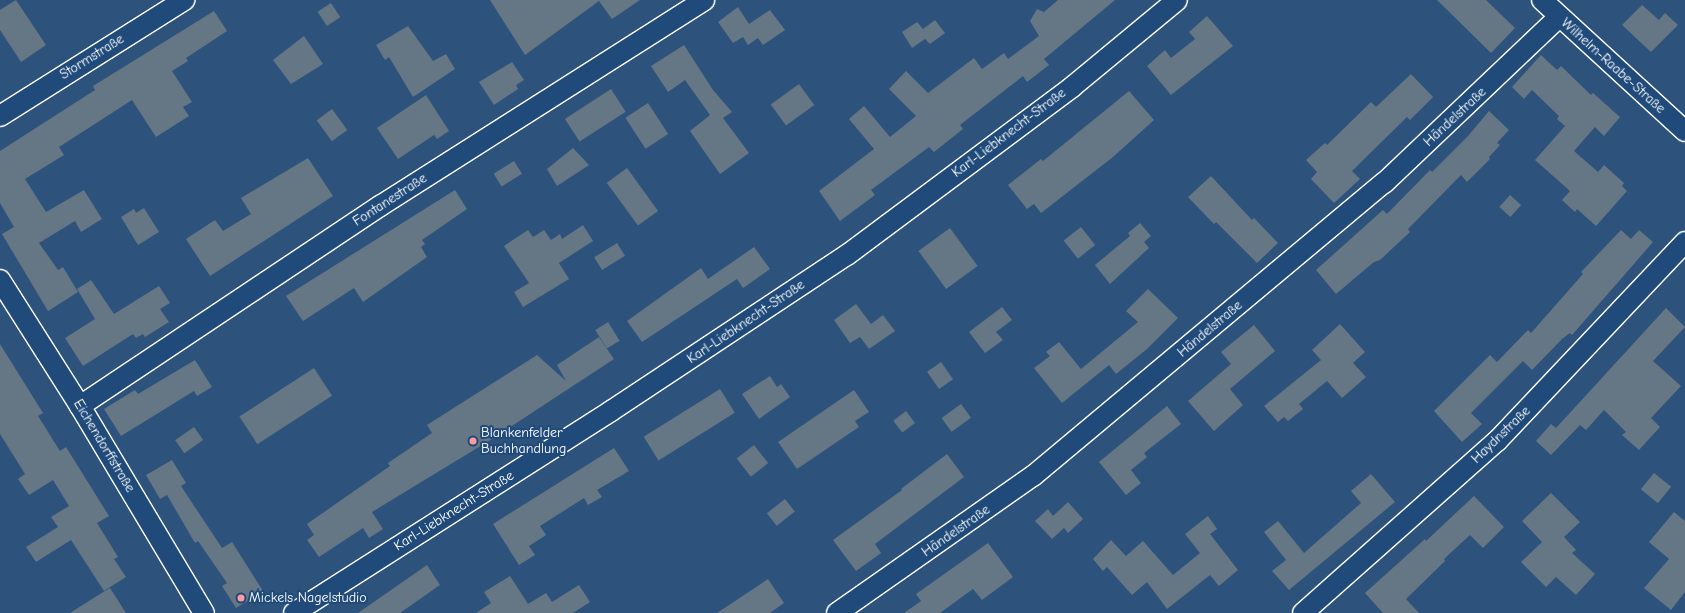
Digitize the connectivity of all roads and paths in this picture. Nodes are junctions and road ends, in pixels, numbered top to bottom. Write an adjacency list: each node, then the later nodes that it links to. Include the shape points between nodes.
1 (184, 0): 6 (street, Stormstraße)
2 (704, 0): 10 (street, Fontanestraße, via 380,206)
3 (1177, 0): 12 (street, Karl-Liebknecht-Straße, via 1072,87 846,255 611,411)
4 (1542, 0): 5 (street, Wilhelm-Raabe-Straße)
5 (1559, 17): 7 (street, Wilhelm-Raabe-Straße); 13 (street, Händelstraße, via 1384,183 1033,476)
6 (0, 116)
7 (1685, 131)
8 (1685, 242): 14 (street, Haydnstraße, via 1497,441)
9 (0, 280): 10 (street, Eichendorffstraße)
10 (80, 406): 11 (street, Eichendorffstraße)
11 (204, 613)
12 (294, 613)
13 (837, 613)
14 (1303, 613)

